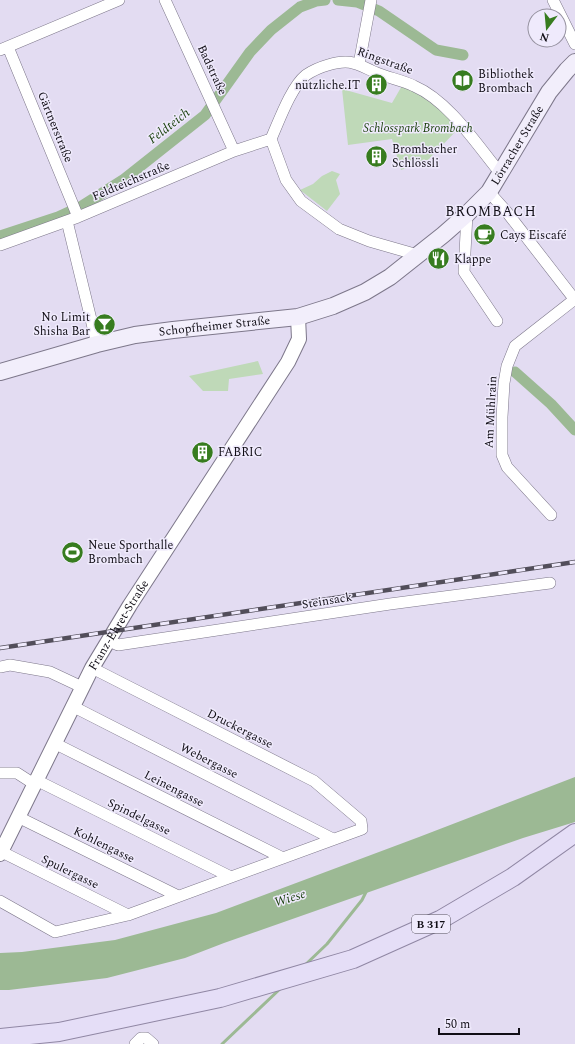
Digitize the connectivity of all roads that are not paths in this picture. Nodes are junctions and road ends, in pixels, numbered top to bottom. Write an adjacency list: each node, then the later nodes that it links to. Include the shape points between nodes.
1 (119, 0): 6 (street)
2 (165, 0): 10 (street, Badstraße)
3 (553, 0): 5 (street)
4 (370, 5): 8 (street)
5 (575, 44)
6 (4, 49): 13 (street, Gärtnerstraße)
7 (575, 62): 11 (main road, Lörracher Straße, via 549,92)
8 (359, 64): 9 (street, Ringstraße, via 340,61 306,76 292,92); 11 (street, Ringstraße, via 416,86 441,104 464,127)
9 (271, 139): 10 (street, Feldteichstraße); 17 (street, via 286,180 301,201 339,230)
10 (234, 151): 13 (street, Feldteichstraße)
11 (501, 174): 12 (main road, Lörracher Straße)
12 (489, 192): 14 (main road, Lörracher Straße); 18 (street)
13 (76, 212): 15 (street, Feldteichstraße)
14 (467, 214): 17 (main road, Lörracher Straße); 20 (street, via 464,272)
15 (67, 221): 16 (street, Feldteichstraße); 21 (street)
16 (0, 245)
17 (418, 255): 19 (main road, Schopfheimer Straße, via 390,277 365,292 333,306)
18 (575, 300): 23 (street, Am Mühlrain, via 515,346 504,383 502,455 507,466)
19 (298, 316): 21 (main road, Schopfheimer Straße, via 135,335); 25 (street, Franz-Ehret-Straße, via 299,339 288,362 188,514)
20 (497, 321)
21 (97, 344): 22 (main road, Schopfheimer Straße)
22 (0, 372)
23 (551, 515)
24 (550, 583): 25 (street, Steinsack, via 118,645)
25 (109, 641): 27 (street, Franz-Ehret-Straße)
26 (0, 666): 28 (street, via 10,665 50,672)
27 (92, 668): 28 (street, Franz-Ehret-Straße); 35 (street, Druckergasse, via 314,781 361,821 362,829)
28 (82, 686): 29 (street, Franz-Ehret-Straße)
29 (72, 706): 30 (street, Franz-Ehret-Straße); 35 (street, Webergasse)
30 (54, 743): 32 (street, Franz-Ehret-Straße); 37 (street, Leinengasse)
31 (0, 773): 32 (street, via 17,773)
32 (35, 782): 33 (street, Franz-Ehret-Straße); 38 (street, Spindelgasse)
33 (18, 817): 36 (street, Franz-Ehret-Straße); 39 (street, Kohlengasse)
34 (575, 833): 42 (main road, B 317, via 513,878 440,920 353,959 220,998 66,1031)
35 (333, 839): 37 (street)
36 (0, 852): 41 (street, Spulergasse)
37 (283, 858): 38 (street)
38 (231, 877): 39 (street)
39 (178, 896): 41 (street)
40 (0, 901): 41 (street, via 55,932)
41 (128, 915)
42 (0, 1038)
43 (135, 1044): 44 (street, via 141,1038 146,1038)
44 (153, 1044)

